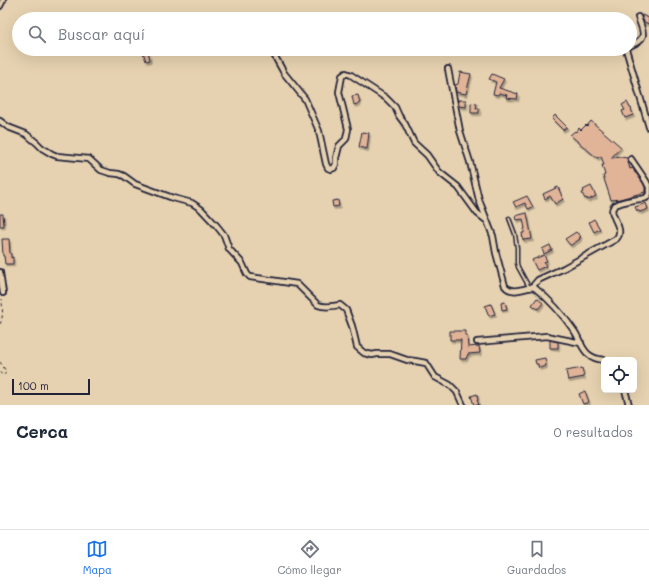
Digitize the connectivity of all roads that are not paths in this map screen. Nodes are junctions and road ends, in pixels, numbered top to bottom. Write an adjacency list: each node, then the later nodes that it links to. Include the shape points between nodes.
1 (3, 0): 2 (street)
2 (0, 6)
3 (638, 16): 4 (street, via 644,31)
4 (637, 42)
5 (275, 56): 12 (street, via 304,99 319,131 328,168 334,168 339,146 346,139 348,129 339,92 342,76 346,73 386,98 395,107 414,143 427,155 439,172 458,187 477,213)
6 (628, 56): 9 (street)
7 (448, 69): 12 (street, via 460,131)
8 (0, 121): 20 (street, via 26,134 52,154 89,160 101,170 119,174 135,184 192,203 201,209 224,235 229,249 250,277 297,284 322,307 340,305 346,310 357,346 364,353 390,354 426,363 435,377 457,392)
9 (649, 127)
10 (631, 159): 14 (street, via 646,181 649,194 646,198 618,204 613,208 620,234 618,237 538,280)
11 (509, 218): 14 (lane, via 515,234 518,267)
12 (486, 220): 14 (street, via 507,288 514,291)
13 (0, 272): 15 (street)
14 (531, 287): 17 (street, via 554,305)
15 (3, 293)
16 (477, 342): 17 (street, via 547,336)
17 (581, 343): 18 (street, via 591,356)
18 (601, 360)
19 (626, 393): 21 (street)
20 (463, 405)
21 (629, 405)

